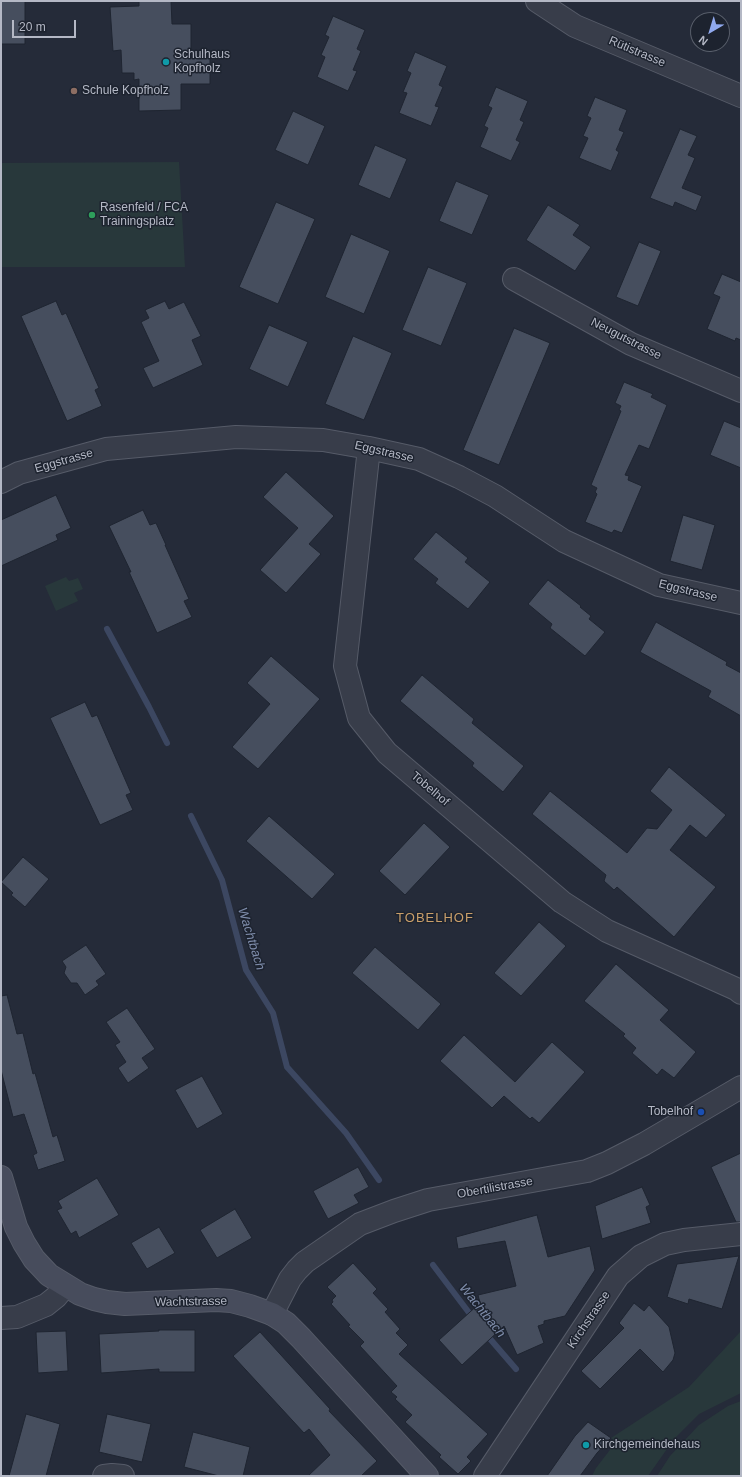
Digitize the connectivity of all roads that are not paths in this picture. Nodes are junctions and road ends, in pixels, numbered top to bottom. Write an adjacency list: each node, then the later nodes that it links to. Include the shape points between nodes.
1 (537, 1): 2 (street, Rütistrasse, via 575,26)
2 (741, 96)
3 (514, 279): 4 (street, Neugutstrasse, via 631,344)
4 (741, 391)
5 (369, 448): 6 (street, Eggstrasse, via 323,440 236,437 106,449 19,473); 7 (street, Eggstrasse, via 419,459 459,477 495,496 564,541 659,585); 8 (street, Tobelhof, via 345,666 359,718 387,753 562,902 607,931)
6 (1, 482)
7 (741, 603)
8 (741, 993)
9 (741, 1087): 13 (street, Obertilistrasse, via 644,1144 587,1171 428,1200 360,1224 297,1270)
10 (1, 1177): 12 (main road, Wachtstrasse, via 16,1227 24,1243 34,1259)
11 (741, 1234): 18 (street, Kirchstrasse, via 665,1244 641,1256 618,1276)
12 (65, 1286): 13 (main road, Wachtstrasse, via 94,1299 125,1304 216,1300 238,1302); 14 (street, via 46,1305 17,1317)
13 (272, 1314): 17 (main road, Wachtstrasse, via 301,1338)
14 (1, 1318)
15 (104, 1476): 16 (street)
16 (123, 1476)
17 (427, 1476)
18 (485, 1476)

